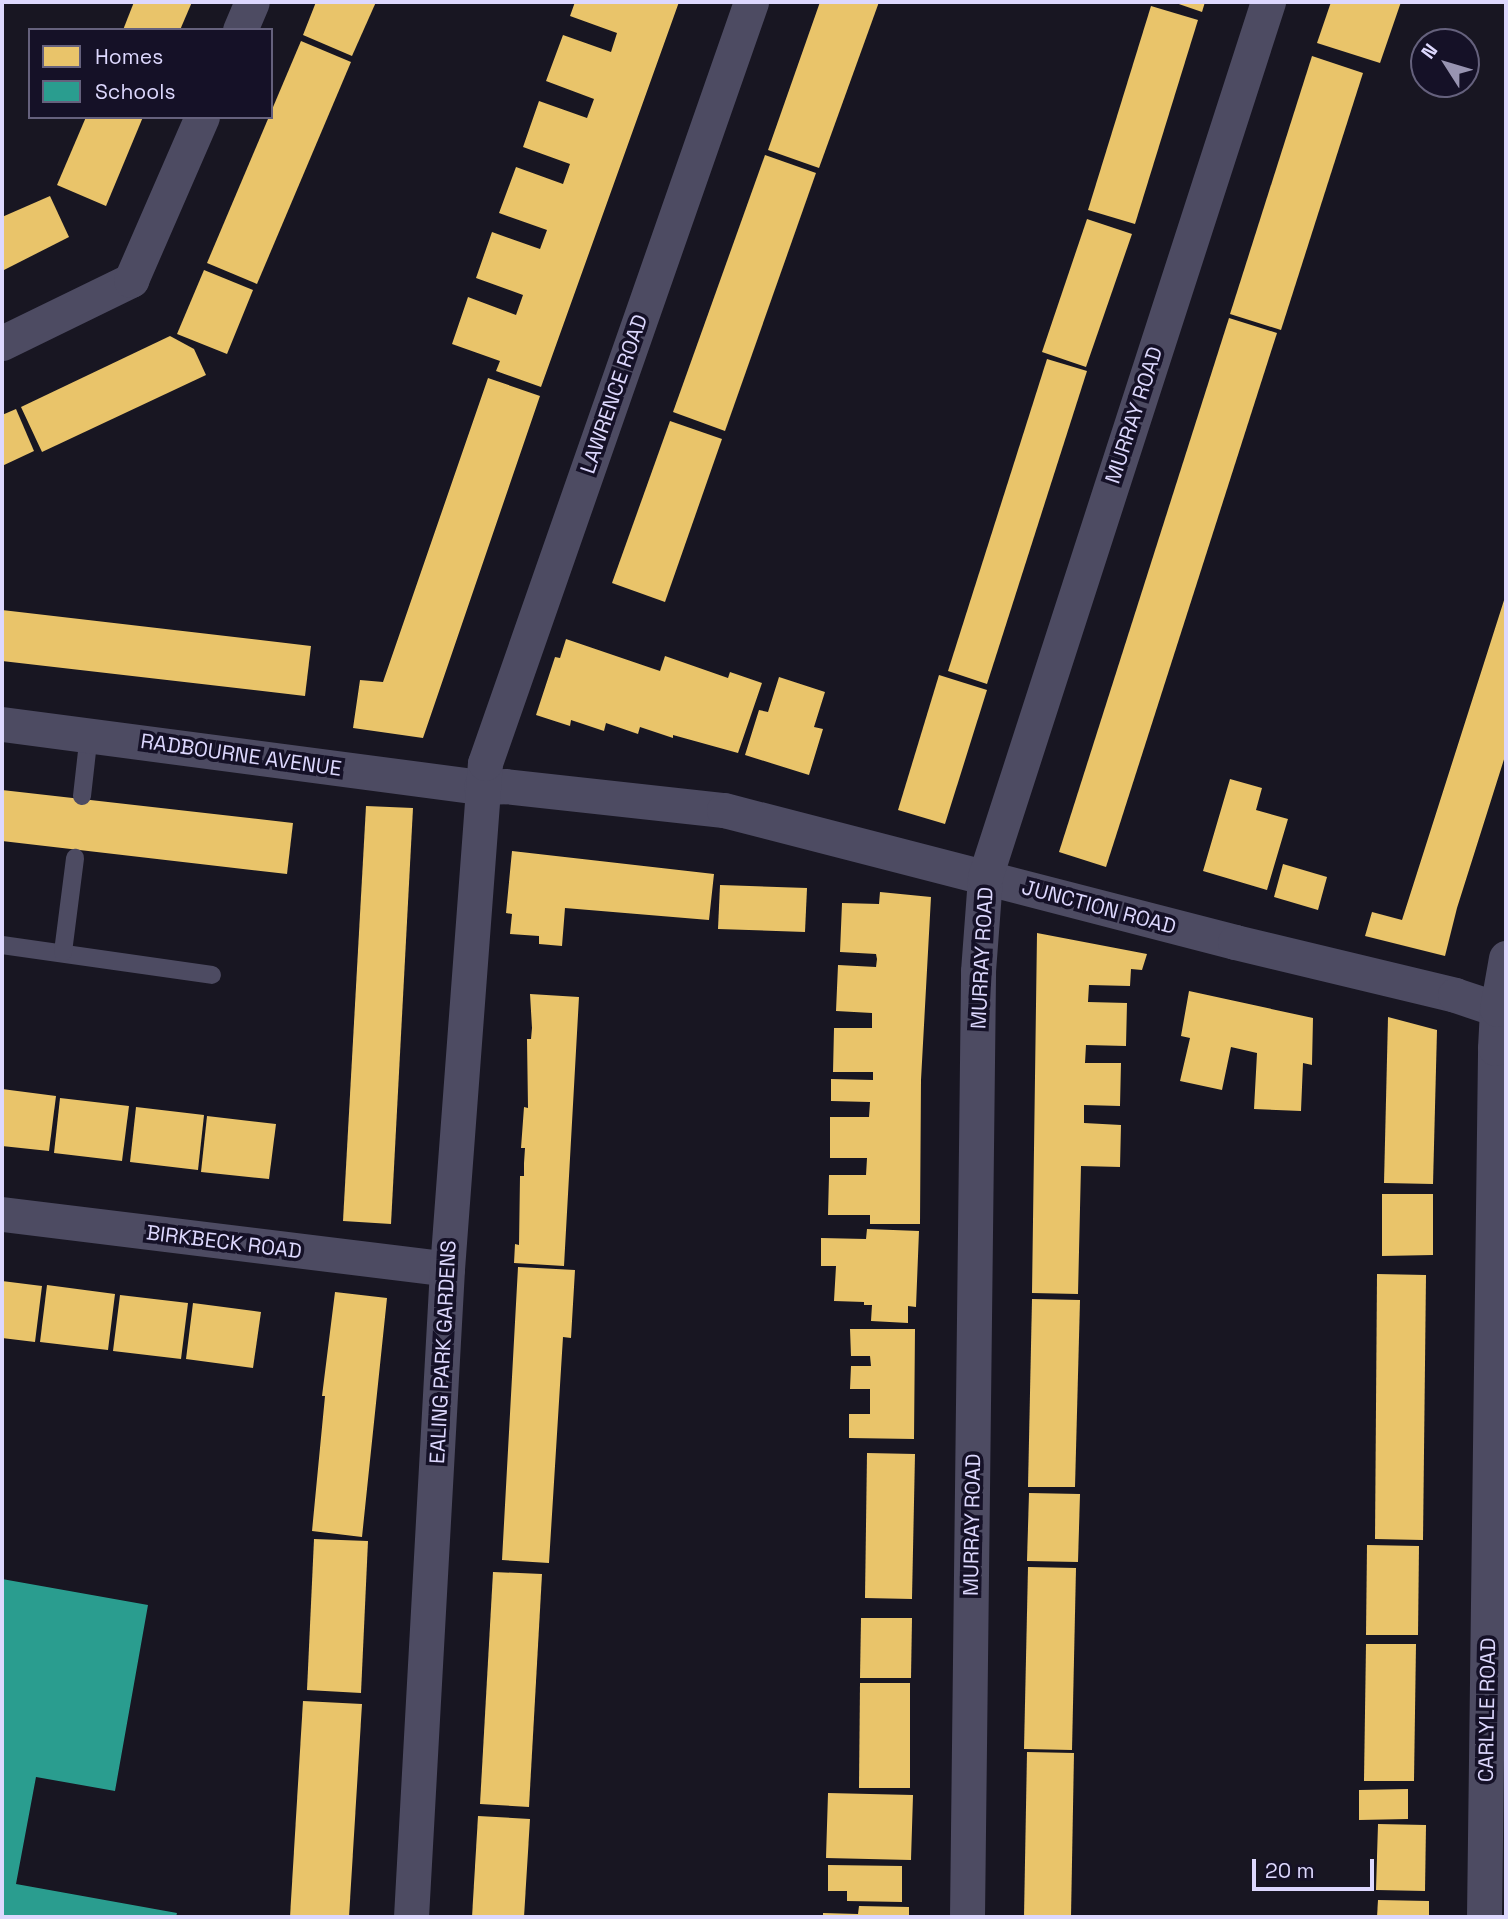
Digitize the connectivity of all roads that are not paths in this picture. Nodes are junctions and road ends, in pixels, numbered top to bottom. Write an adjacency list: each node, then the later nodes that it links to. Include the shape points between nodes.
1 (252, 2): 4 (street)
2 (751, 2): 9 (street, LAWRENCE ROAD, via 490,748)
3 (1268, 2): 12 (street, MURRAY ROAD)
4 (241, 28)
5 (201, 119): 6 (street, via 131,280)
6 (2, 343)
7 (2, 724): 8 (street, RADBOURNE AVENUE)
8 (89, 734): 9 (street, RADBOURNE AVENUE); 10 (lane)
9 (481, 787): 12 (street, JUNCTION ROAD, via 724,810); 19 (street, EALING PARK GARDENS)
10 (82, 796)
11 (75, 858): 14 (lane)
12 (985, 877): 17 (street, JUNCTION ROAD); 21 (street, MURRAY ROAD, via 978,971)
13 (2, 945): 14 (lane)
14 (63, 952): 16 (lane)
15 (1506, 958): 17 (street, CARLYLE ROAD)
16 (212, 975)
17 (1502, 1010): 22 (street, CARLYLE ROAD)
18 (2, 1214): 19 (street, BIRKBECK ROAD)
19 (447, 1269): 20 (street, EALING PARK GARDENS)
20 (411, 1917)
21 (967, 1917)
22 (1484, 1917)

